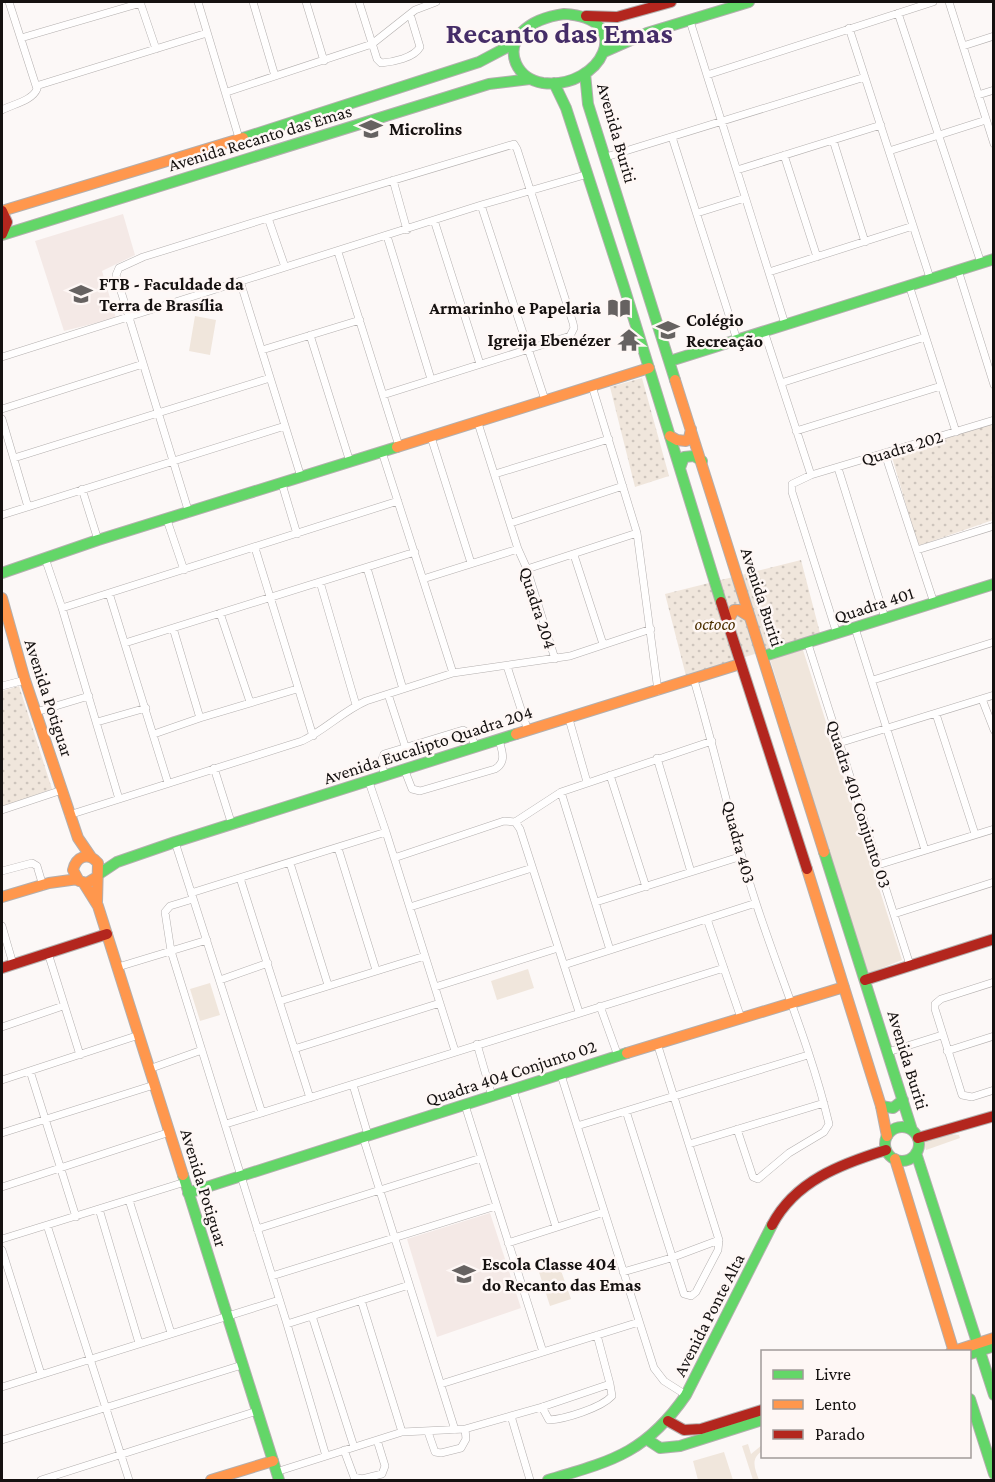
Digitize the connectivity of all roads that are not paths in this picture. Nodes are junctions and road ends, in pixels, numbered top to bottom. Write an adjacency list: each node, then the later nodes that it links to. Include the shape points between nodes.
1 (9, 2): 21 (street)
2 (141, 2): 21 (street); 25 (street)
3 (198, 2): 19 (street)
4 (253, 2): 30 (street)
5 (306, 2): 27 (street)
6 (359, 2): 23 (street)
7 (412, 2): 14 (street)
8 (436, 2): 14 (street)
9 (671, 2): 16 (street, via 617,17)
10 (749, 2): 17 (street)
11 (933, 2): 13 (street)
12 (949, 2): 24 (street)
13 (913, 4): 15 (street)
14 (413, 12): 23 (street); 23 (street, via 420,47 414,55 381,63)
15 (898, 13): 18 (street); 42 (street)
16 (586, 16): 22 (street, via 549,16 533,24); 26 (street, via 603,33)
17 (690, 21): 26 (street, via 647,33); 29 (street)
18 (849, 28): 29 (street); 31 (street)
19 (207, 33): 25 (street); 36 (street)
20 (993, 36): 24 (street)
21 (21, 38): 34 (street)
22 (515, 43): 32 (street, via 515,65); 44 (street, Avenida Recanto das Emas, via 463,67)
23 (372, 44): 27 (street)
24 (963, 46): 37 (street)
25 (156, 49): 34 (street)
26 (604, 52): 28 (street)
27 (324, 61): 30 (street)
28 (585, 73): 33 (street); 50 (street, Avenida Buriti, via 585,94)
29 (707, 75): 40 (street)
30 (275, 76): 36 (street)
31 (865, 77): 40 (street); 41 (street)
32 (530, 79): 33 (street); 53 (street, Avenida Recanto das Emas, via 489,84)
33 (554, 83): 54 (street)
34 (36, 86): 38 (street, via 33,95)
35 (993, 90): 37 (street)
36 (227, 92): 44 (street)
37 (978, 95): 39 (street)
38 (2, 110)
39 (986, 120): 42 (street); 46 (street)
40 (722, 122): 43 (street); 52 (street)
41 (881, 125): 45 (street); 47 (street)
42 (939, 135): 47 (street); 72 (street)
43 (672, 137): 50 (street); 61 (street)
44 (239, 138): 48 (street, Avenida Recanto das Emas)
45 (833, 140): 49 (street); 68 (street)
46 (993, 144)
47 (889, 151): 64 (street)
48 (195, 153): 51 (street, Avenida Recanto das Emas); 53 (street, via 192,161)
49 (784, 155): 52 (street); 70 (street)
50 (606, 157): 89 (street, Avenida Buriti)
51 (171, 160): 55 (street, via 182,164); 60 (street, Avenida Recanto das Emas)
52 (737, 170): 58 (street)
53 (202, 174): 55 (street, Avenida Recanto das Emas)
54 (588, 174): 57 (street); 92 (street)
55 (177, 180): 66 (street, Avenida Recanto das Emas)
56 (393, 180): 57 (street, via 514,144); 62 (street); 65 (street)
57 (530, 190): 59 (street); 86 (street, via 574,328 570,336)
58 (746, 198): 61 (street); 75 (street)
59 (481, 205): 63 (street); 86 (street)
60 (2, 211): 66 (street, via 7,227)
61 (698, 213): 85 (street)
62 (268, 218): 73 (street); 79 (street, via 118,268 116,274)
63 (434, 220): 65 (street); 91 (street)
64 (913, 226): 68 (street); 76 (street)
65 (407, 230): 67 (street)
66 (2, 234)
67 (387, 236): 69 (street); 94 (street)
68 (865, 242): 70 (street)
69 (338, 252): 73 (street); 80 (street)
70 (817, 257): 75 (street)
71 (993, 259): 72 (street)
72 (981, 263): 74 (street)
73 (285, 267): 77 (street)
74 (958, 270): 76 (street); 96 (street)
75 (769, 272): 81 (street)
76 (930, 278): 78 (street)
77 (240, 280): 79 (street); 87 (street)
78 (909, 285): 81 (street); 84 (street)
79 (129, 316): 88 (street); 90 (street)
80 (360, 320): 83 (street); 99 (street)
81 (785, 324): 82 (street)
82 (764, 331): 85 (street); 95 (street)
83 (310, 335): 87 (street); 119 (street)
84 (925, 337): 95 (street); 98 (street)
85 (736, 340): 89 (street)
86 (528, 349): 91 (street); 100 (street)
87 (262, 350): 93 (street)
88 (2, 357)
89 (670, 361): 107 (street, Avenida Buriti)
90 (143, 364): 101 (street); 102 (street)
91 (480, 364): 94 (street)
92 (649, 368): 97 (street); 110 (street)
93 (270, 378): 102 (street); 106 (street)
94 (431, 379): 99 (street)
95 (781, 383): 108 (street)
96 (993, 385)
97 (592, 386): 100 (street); 112 (street)
98 (941, 386): 108 (street); 109 (street)
99 (383, 395): 113 (street)
100 (545, 400): 105 (street)
101 (2, 409)
102 (158, 412): 116 (street); 117 (street)
103 (2, 419): 116 (street)
104 (993, 420): 109 (street, Quadra 202)
105 (478, 423): 111 (street); 122 (street)
106 (285, 426): 117 (street); 124 (street)
107 (691, 429): 110 (street, via 686,441); 118 (street, Avenida Buriti)
108 (796, 431): 123 (street)
109 (956, 432): 115 (street, Quadra 202)
110 (670, 436): 120 (street)
111 (430, 437): 113 (street); 144 (street)
112 (609, 439): 122 (street); 126 (street)
113 (399, 446): 114 (street)
114 (382, 452): 119 (street); 128 (street)
115 (885, 454): 121 (street, Quadra 202); 140 (street)
116 (14, 458): 129 (street)
117 (174, 461): 127 (street); 130 (street)
118 (702, 461): 120 (street, via 688,455); 158 (street, Avenida Buriti)
119 (350, 462): 124 (street)
120 (680, 468): 160 (street)
121 (837, 468): 123 (street, Quadra 202); 159 (street)
122 (495, 474): 133 (street)
123 (811, 475): 164 (street, via 791,488)
124 (301, 477): 125 (street)
125 (282, 484): 130 (street); 136 (street)
126 (623, 486): 133 (street); 135 (street)
127 (82, 489): 129 (street); 137 (street)
128 (398, 501): 136 (street); 141 (street)
129 (28, 507): 131 (street)
130 (189, 513): 132 (street)
131 (2, 515)
132 (167, 520): 137 (street); 147 (street)
133 (511, 523): 139 (street)
134 (993, 526): 140 (street)
135 (637, 533): 142 (street); 163 (street)
136 (297, 534): 138 (street)
137 (98, 540): 143 (street)
138 (255, 548): 147 (street); 153 (street)
139 (518, 549): 144 (street, Quadra 204); 146 (street, Quadra 204)
140 (917, 550): 155 (street)
141 (415, 552): 145 (street); 149 (street)
142 (574, 555): 146 (street); 167 (street)
143 (45, 558): 148 (street); 156 (street)
144 (471, 563): 149 (street, Quadra 204)
145 (367, 568): 150 (street); 179 (street)
146 (527, 569): 170 (street, Quadra 204)
147 (184, 570): 152 (street)
148 (2, 573)
149 (423, 579): 173 (street)
150 (320, 582): 153 (street); 187 (street)
151 (993, 584): 155 (street, Quadra 401)
152 (110, 593): 156 (street); 166 (street)
153 (269, 597): 157 (street); 178 (street)
154 (2, 598): 174 (street, Avenida Potiguar)
155 (934, 603): 159 (street, Quadra 401)
156 (62, 608): 183 (street)
157 (220, 613): 161 (street); 186 (street)
158 (750, 617): 160 (street, via 734,610); 169 (street, Avenida Buriti)
159 (885, 618): 162 (street, Quadra 401)
160 (728, 621): 171 (street)
161 (173, 628): 166 (street); 192 (street)
162 (855, 628): 164 (street, Quadra 401); 176 (street)
163 (651, 629): 167 (street, Quadra 204); 180 (street)
164 (837, 634): 168 (street, Quadra 401)
165 (993, 642): 176 (street)
166 (125, 644): 189 (street)
167 (603, 644): 170 (street, Quadra 204)
168 (807, 644): 169 (street, Quadra 401); 202 (street, Quadra 401 Conjunto 03)
169 (764, 656): 185 (street, Avenida Buriti)
170 (555, 659): 172 (street, Quadra 204)
171 (740, 664): 175 (street, Avenida Eucalipto Quadra 204); 188 (street)
172 (507, 666): 173 (street, Quadra 204); 197 (street)
173 (453, 673): 179 (street, Quadra 204)
174 (25, 680): 177 (street); 190 (street, Avenida Potiguar)
175 (694, 680): 180 (street, Avenida Eucalipto Quadra 204); 201 (street, Quadra 403)
176 (873, 680): 195 (street)
177 (2, 686)
178 (297, 688): 186 (street); 199 (street)
179 (403, 689): 181 (street, Quadra 204)
180 (658, 691): 193 (street, Avenida Eucalipto Quadra 204)
181 (388, 694): 187 (street, Quadra 204); 203 (street)
182 (993, 695): 184 (street)
183 (88, 696): 190 (street); 194 (street)
184 (982, 699): 191 (street); 196 (street)
185 (777, 701): 188 (street, via 771,710); 252 (street, Avenida Buriti)
186 (250, 702): 192 (street)
187 (356, 705): 199 (street, Quadra 204)
188 (756, 707): 255 (street)
189 (146, 708): 194 (street); 198 (street)
190 (36, 712): 213 (street, Avenida Potiguar)
191 (936, 714): 195 (street); 222 (street)
192 (200, 718): 198 (street)
193 (569, 718): 197 (street, Avenida Eucalipto Quadra 204); 211 (street)
194 (97, 722): 215 (street)
195 (886, 729): 202 (street); 225 (street)
196 (993, 730)
197 (528, 731): 200 (street, Avenida Eucalipto Quadra 204)
198 (154, 734): 212 (street)
199 (313, 736): 206 (street, Quadra 204)
200 (499, 740): 204 (street, Avenida Eucalipto Quadra 204); 207 (street, via 503,760 495,769 420,791 412,789)
201 (712, 741): 205 (street); 226 (street, Quadra 403)
202 (839, 743): 232 (street, Quadra 401 Conjunto 03)
203 (405, 746): 204 (street, via 464,730); 209 (street, via 384,754 381,762)
204 (476, 747): 207 (street, Avenida Eucalipto Quadra 204)
205 (657, 758): 208 (street); 235 (street)
206 (214, 768): 212 (street, Quadra 204); 219 (street)
207 (405, 771): 209 (street, Avenida Eucalipto Quadra 204)
208 (610, 775): 211 (street); 241 (street)
209 (385, 776): 210 (street, Avenida Eucalipto Quadra 204)
210 (369, 782): 219 (street, Avenida Eucalipto Quadra 204); 221 (street)
211 (587, 782): 214 (street)
212 (168, 783): 215 (street, Quadra 204)
213 (62, 790): 216 (street); 217 (street, Avenida Potiguar)
214 (561, 792): 218 (street); 244 (street)
215 (119, 799): 217 (street, Quadra 204)
216 (2, 810)
217 (69, 812): 227 (street, Avenida Potiguar, via 78,838); 231 (street, Avenida Potiguar)
218 (515, 822): 229 (street, via 504,821); 233 (street)
219 (232, 825): 223 (street, Avenida Eucalipto Quadra 204)
220 (993, 829): 222 (street)
221 (386, 832): 224 (street); 229 (street)
222 (975, 834): 225 (street)
223 (175, 842): 228 (street, Avenida Eucalipto Quadra 204); 242 (street)
224 (338, 848): 230 (street); 268 (street)
225 (925, 850): 232 (street)
226 (742, 856): 235 (street); 245 (street, Quadra 403)
227 (93, 858): 228 (street); 231 (street, via 81,857); 236 (street, Avenida Potiguar, via 99,866)
228 (126, 858): 236 (street)
229 (394, 858): 247 (street)
230 (290, 863): 237 (street); 272 (street)
231 (74, 864): 238 (street, Avenida Potiguar, via 74,875); 240 (street, via 63,875)
232 (878, 864): 248 (street, Quadra 401 Conjunto 03)
233 (532, 868): 247 (street); 256 (street)
234 (2, 871): 240 (street, via 32,862 37,866)
235 (691, 872): 241 (street)
236 (98, 876): 238 (street, via 91,882); 246 (street, Avenida Potiguar)
237 (240, 878): 242 (street); 261 (street)
238 (80, 881): 240 (street); 246 (street, Avenida Potiguar)
239 (993, 882): 248 (street)
240 (41, 885): 243 (street)
241 (646, 887): 244 (street)
242 (192, 896): 254 (street); 258 (street, via 165,912)
243 (2, 897)
244 (596, 902): 257 (street)
245 (756, 903): 249 (street); 276 (street, Quadra 403)
246 (98, 906): 251 (street, Avenida Potiguar)
247 (410, 907): 260 (street)
248 (894, 914): 264 (street, Quadra 401 Conjunto 03)
249 (707, 919): 257 (street); 267 (street)
250 (2, 926): 262 (street)
251 (107, 934): 259 (street); 265 (street, Avenida Potiguar)
252 (851, 937): 255 (street, via 839,933); 270 (street, Avenida Buriti)
253 (993, 939): 264 (street)
254 (207, 940): 258 (street); 269 (street)
255 (831, 944): 274 (street)
256 (558, 948): 263 (street); 273 (street)
257 (610, 950): 263 (street)
258 (171, 951): 265 (street); 289 (street)
259 (48, 953): 262 (street); 278 (street)
260 (425, 956): 268 (street); 273 (street)
261 (268, 963): 269 (street); 275 (street)
262 (13, 964): 266 (street)
263 (564, 965): 280 (street)
264 (910, 965): 270 (street)
265 (118, 967): 283 (street, Avenida Potiguar)
266 (2, 968)
267 (724, 968): 279 (street); 281 (street)
268 (376, 970): 272 (street)
269 (219, 980): 312 (street)
270 (865, 980): 292 (street, Avenida Buriti)
271 (993, 982): 284 (street, via 937,1001 934,1010)
272 (328, 985): 275 (street)
273 (435, 987): 277 (street)
274 (844, 987): 276 (street, Quadra 404 Conjunto 02); 310 (street)
275 (280, 1001): 288 (street)
276 (791, 1002): 281 (street, Quadra 404 Conjunto 02); 294 (street, Quadra 403)
277 (440, 1003): 288 (street); 290 (street)
278 (63, 1006): 282 (street); 293 (street)
279 (600, 1006): 280 (street); 295 (street)
280 (579, 1012): 287 (street)
281 (741, 1018): 286 (street, Quadra 404 Conjunto 02)
282 (2, 1027)
283 (139, 1035): 293 (street); 296 (street, Avenida Potiguar)
284 (942, 1035): 291 (street); 292 (street)
285 (993, 1036): 291 (street)
286 (657, 1043): 295 (street, Quadra 404 Conjunto 02); 305 (street)
287 (477, 1044): 290 (street); 304 (street)
288 (294, 1049): 306 (street)
289 (202, 1050): 296 (street); 315 (street)
290 (455, 1051): 301 (street)
291 (947, 1051): 303 (street, via 962,1095 972,1097)
292 (888, 1052): 307 (street, Avenida Buriti)
293 (80, 1055): 297 (street)
294 (808, 1055): 305 (street); 308 (street, Quadra 403)
295 (618, 1056): 298 (street, Quadra 404 Conjunto 02)
296 (149, 1069): 300 (street, Avenida Potiguar)
297 (30, 1071): 299 (street); 314 (street)
298 (561, 1075): 302 (street, Quadra 404 Conjunto 02); 316 (street)
299 (2, 1080)
300 (154, 1085): 314 (street); 318 (street, Avenida Potiguar)
301 (353, 1085): 306 (street); 321 (street)
302 (513, 1090): 304 (street, Quadra 404 Conjunto 02); 339 (street)
303 (993, 1090)
304 (492, 1096): 309 (street, Quadra 404 Conjunto 02)
305 (674, 1097): 311 (street); 323 (street)
306 (310, 1098): 312 (street)
307 (903, 1100): 310 (street, via 893,1108); 320 (street, Avenida Buriti)
308 (824, 1103): 317 (street); 317 (street, Quadra 403, via 827,1130 789,1153 758,1179 753,1177)
309 (465, 1105): 321 (street, Quadra 404 Conjunto 02); 326 (street)
310 (881, 1106): 322 (street)
311 (626, 1111): 316 (street); 346 (street)
312 (262, 1113): 315 (street)
313 (993, 1116): 320 (street)
314 (45, 1119): 319 (street); 328 (street)
315 (226, 1124): 329 (street)
316 (577, 1126): 336 (street)
317 (737, 1129): 323 (street)
318 (170, 1132): 328 (street); 331 (street, Avenida Potiguar)
319 (2, 1133)
320 (915, 1134): 322 (street, Avenida Buriti, via 903,1127); 325 (street, Avenida Buriti, via 919,1146)
321 (366, 1136): 329 (street, Quadra 404 Conjunto 02); 332 (street)
322 (887, 1136): 324 (street)
323 (689, 1144): 343 (street)
324 (886, 1150): 327 (street); 370 (street, Avenida Ponte Alta, via 830,1169 792,1196 777,1216)
325 (916, 1153): 327 (street, via 904,1161); 362 (street, Avenida Buriti)
326 (481, 1158): 332 (street); 334 (street)
327 (895, 1159): 361 (street)
328 (60, 1167): 330 (street); 337 (street)
329 (242, 1175): 331 (street, Quadra 404 Conjunto 02); 340 (street)
330 (2, 1187)
331 (187, 1188): 333 (street); 352 (street, Avenida Potiguar)
332 (379, 1189): 340 (street); 341 (street)
333 (129, 1200): 335 (street); 356 (street)
334 (496, 1206): 341 (street); 344 (street)
335 (99, 1209): 337 (street); 359 (street)
336 (604, 1212): 339 (street); 347 (street)
337 (76, 1217): 338 (street)
338 (47, 1225): 342 (street); 364 (street)
339 (556, 1227): 344 (street)
340 (257, 1229): 348 (street)
341 (394, 1238): 348 (street); 349 (street)
342 (2, 1239)
343 (719, 1239): 346 (street); 346 (street, via 718,1250 691,1296 684,1294)
344 (508, 1243): 363 (street)
345 (2, 1250): 366 (street)
346 (671, 1258): 347 (street)
347 (623, 1272): 354 (street)
348 (272, 1276): 350 (street)
349 (409, 1285): 351 (street); 367 (street)
350 (279, 1300): 352 (street); 355 (street)
351 (361, 1300): 353 (street); 382 (street)
352 (227, 1316): 356 (street); 365 (street, Avenida Potiguar)
353 (312, 1316): 355 (street); 387 (street)
354 (639, 1322): 357 (street); 370 (street, via 656,1374)
355 (287, 1324): 390 (street)
356 (171, 1333): 359 (street)
357 (597, 1335): 363 (street); 368 (street)
358 (993, 1338): 362 (street)
359 (139, 1343): 364 (street)
360 (993, 1346): 362 (street)
361 (953, 1350)
362 (975, 1350): 371 (street, Avenida Buriti)
363 (543, 1352): 367 (street)
364 (91, 1358): 366 (street); 373 (street)
365 (242, 1365): 373 (street); 376 (street, Avenida Potiguar)
366 (41, 1374): 369 (street)
367 (441, 1384): 381 (street)
368 (610, 1384): 374 (street); 374 (street, via 612,1396 588,1409 549,1420)
369 (2, 1387)
370 (686, 1395): 379 (street, Avenida Ponte Alta)
371 (993, 1395)
372 (971, 1405): 392 (street)
373 (105, 1407): 384 (street); 389 (street)
374 (542, 1407): 377 (street)
375 (761, 1410): 379 (street, via 701,1429 684,1430)
376 (257, 1411): 389 (street); 391 (street, Avenida Potiguar)
377 (511, 1416): 380 (street); 396 (street)
378 (761, 1420): 386 (street, via 666,1448)
379 (668, 1421): 386 (street, Avenida Ponte Alta)
380 (465, 1429): 381 (street); 383 (street, via 466,1439 461,1448 441,1453 435,1452)
381 (455, 1430): 383 (street)
382 (402, 1432): 383 (street); 385 (street)
383 (428, 1432)
384 (2, 1440)
385 (377, 1440): 387 (street); 388 (street, via 385,1466 382,1473 354,1478)
386 (648, 1440): 397 (street, Avenida Ponte Alta, via 614,1459)
387 (354, 1447): 388 (street)
388 (344, 1450): 390 (street)
389 (121, 1455): 393 (street); 394 (street)
390 (326, 1456): 391 (street)
391 (276, 1471): 395 (street)
392 (993, 1474)
393 (41, 1480)
394 (129, 1480)
395 (211, 1480)
396 (530, 1480)
397 (548, 1480)

